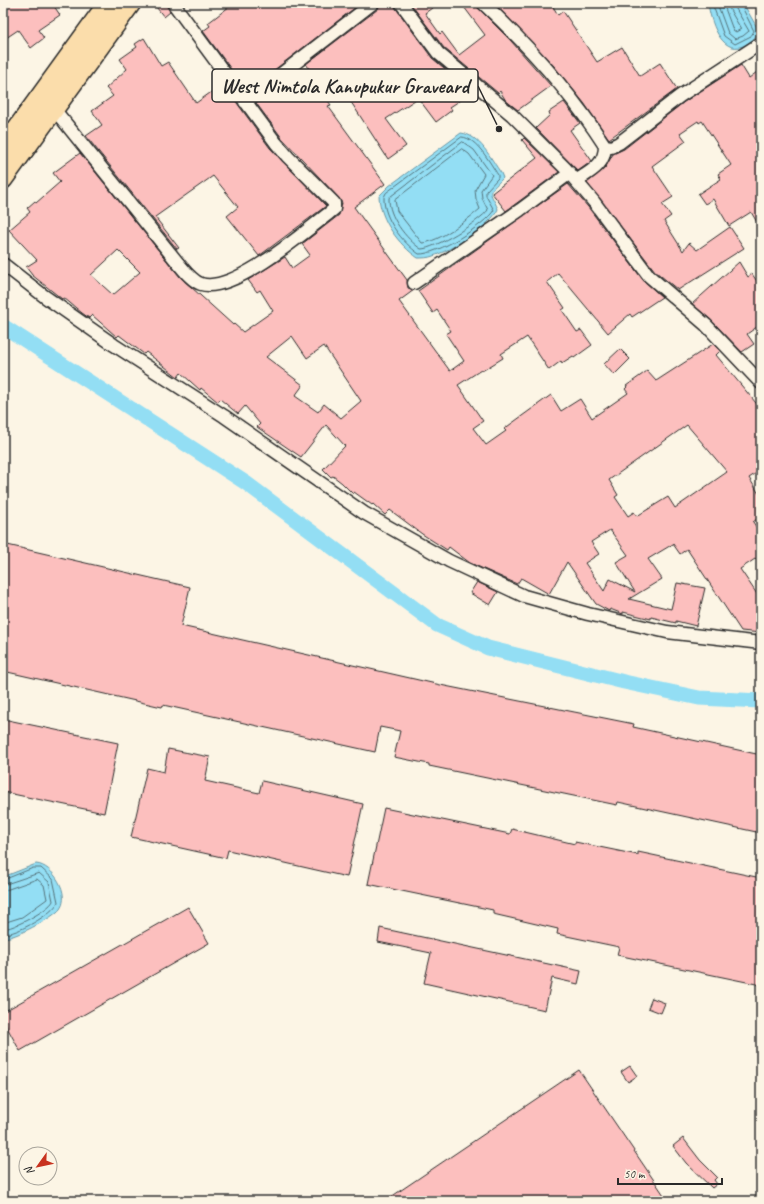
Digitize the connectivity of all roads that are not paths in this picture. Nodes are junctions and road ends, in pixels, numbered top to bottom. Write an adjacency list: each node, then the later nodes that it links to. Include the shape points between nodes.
1 (108, 3): 10 (highway)
2 (131, 3): 9 (highway)
3 (173, 3): 8 (street)
4 (373, 3): 8 (street)
5 (401, 3): 13 (street, via 438,53 512,115)
6 (483, 3): 11 (street, via 553,76)
7 (761, 43): 11 (street, via 685,92 619,143 611,148)
8 (245, 102): 9 (street, via 288,157 334,203 334,209 264,262 246,273 215,284 201,284 178,263)
9 (54, 109): 10 (highway)
10 (28, 129): 12 (highway); 14 (highway)
11 (605, 146): 13 (street, via 605,156 598,165)
12 (3, 148)
13 (573, 177): 16 (street); 17 (street, via 649,276 706,324)
14 (3, 179)
15 (3, 264): 18 (street, via 114,345 224,416 358,509 449,562 524,596 580,612 667,632)
16 (414, 283)
17 (761, 383)
18 (761, 643)

